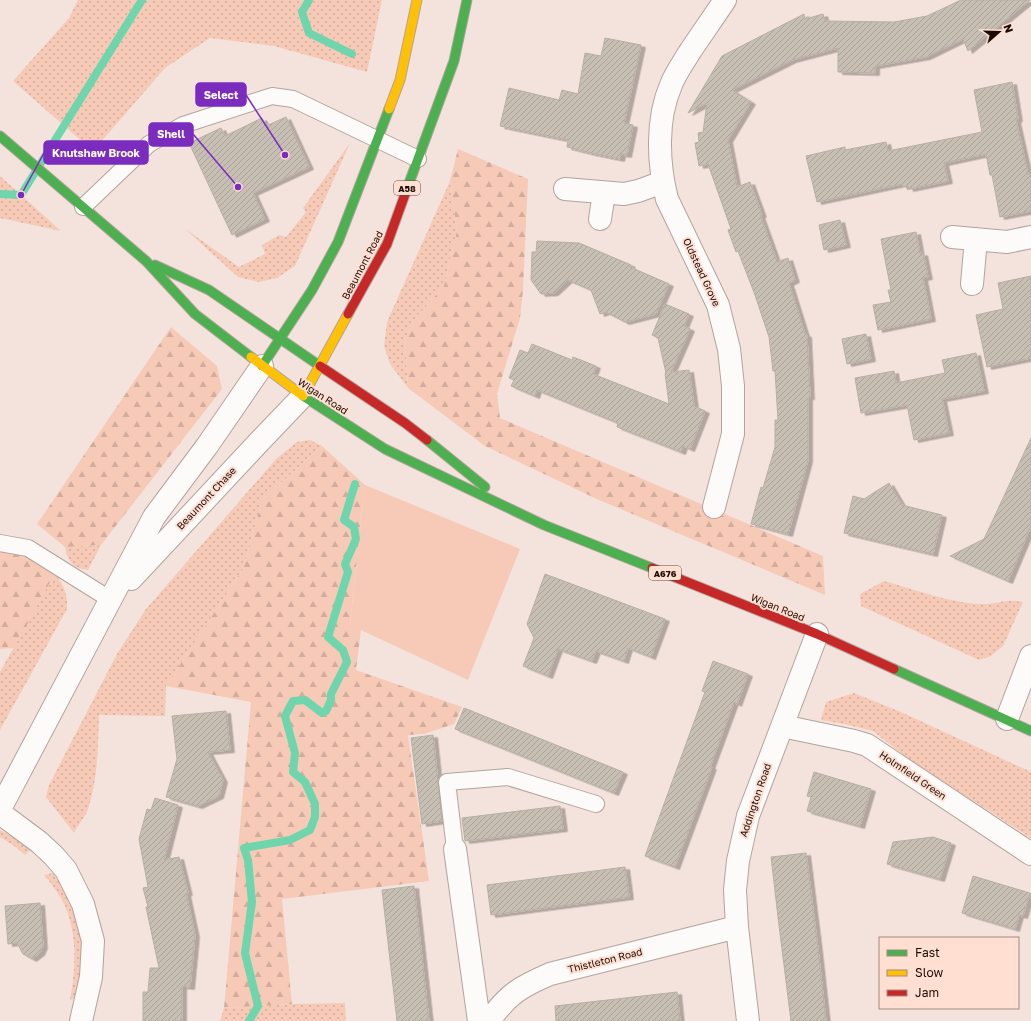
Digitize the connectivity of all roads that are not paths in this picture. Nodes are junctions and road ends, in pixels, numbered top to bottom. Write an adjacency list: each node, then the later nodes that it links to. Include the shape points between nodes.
1 (416, 0): 5 (main road, via 400,80)
2 (467, 0): 6 (main road, Beaumont Road / A58, via 454,61)
3 (725, 0): 7 (street, Oldstead Grove, via 683,63 665,101 660,156)
4 (0, 136): 10 (main road, Wigan Road)
5 (378, 139): 6 (lane); 10 (lane, via 293,99 272,96 183,125 149,144); 17 (main road, via 333,254)
6 (418, 159): 19 (main road, Beaumont Road / A58, via 387,244)
7 (663, 182): 9 (street, via 638,192); 21 (street, Oldstead Grove, via 667,199 718,305 729,349 734,386 733,434)
8 (565, 189): 9 (street)
9 (604, 193): 11 (street)
10 (83, 207): 15 (main road, Wigan Road)
11 (600, 219)
12 (952, 237): 14 (street)
13 (1031, 237): 14 (street, via 1007,242)
14 (976, 239): 16 (street)
15 (146, 261): 17 (main road, Wigan Road, via 209,290); 18 (main road, Wigan Road, via 195,314)
16 (972, 284)
17 (280, 339): 18 (main road); 19 (main road, Wigan Road)
18 (262, 366): 20 (main road, Wigan Road); 24 (street, Beaumont Chase, via 154,518)
19 (320, 366): 20 (main road, Beaumont Road / A58); 22 (main road, Wigan Road / A676, via 405,423)
20 (303, 396): 22 (main road, Wigan Road / A676, via 385,449); 24 (street, Beaumont Chase)
21 (714, 507)
22 (514, 510): 25 (main road, Wigan Road / A676, via 544,525)
23 (0, 543): 24 (lane, via 28,548)
24 (111, 600): 31 (street, Beaumont Chase)
25 (818, 634): 27 (main road, Wigan Road / A676); 28 (street, Addington Road)
26 (1031, 656): 27 (street)
27 (1007, 719): 29 (main road, Wigan Road / A676)
28 (782, 726): 34 (street, Holmfield Green, via 854,740 867,745); 35 (street, Addington Road, via 742,838 735,890)
29 (1031, 731)
30 (596, 804): 33 (lane, via 508,777 447,782)
31 (0, 809)
32 (0, 814): 36 (street, via 54,856 66,870 83,904 93,941 91,977)
33 (455, 849): 37 (street)
34 (1031, 854)
35 (737, 927): 38 (street, Thistleton Road, via 550,974 513,993); 39 (street, Addington Road)
36 (81, 1021)
37 (479, 1021)
38 (489, 1021)
39 (748, 1021)

